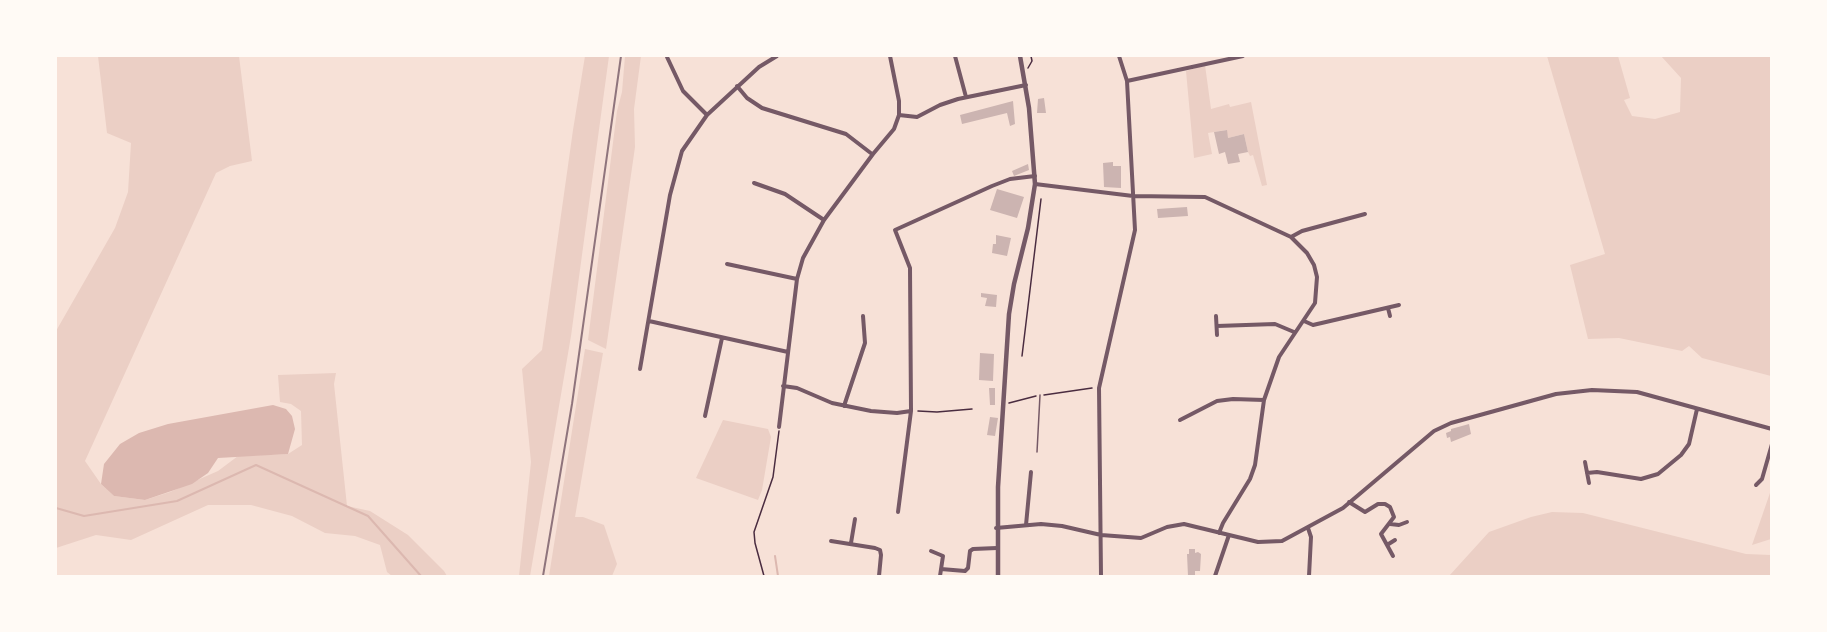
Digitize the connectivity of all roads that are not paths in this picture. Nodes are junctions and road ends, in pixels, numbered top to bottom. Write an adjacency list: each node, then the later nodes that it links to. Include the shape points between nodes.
1 (777, 56): 10 (street)
2 (890, 56): 13 (street)
3 (955, 56): 11 (street)
4 (1020, 56): 9 (street)
5 (1119, 56): 8 (street)
6 (1243, 56): 8 (street)
7 (667, 57): 12 (street, via 683,91)
8 (1127, 81): 18 (street)
9 (1026, 85): 11 (street); 15 (street)
10 (737, 86): 12 (street); 14 (street, via 762,108 846,134)
11 (966, 97): 13 (street, via 917,117)
12 (706, 115): 29 (street, via 682,152 675,173)
13 (899, 115): 14 (street, via 894,129)
14 (873, 154): 20 (street)
15 (1035, 176): 17 (street); 42 (street, via 1010,179 895,230 910,268)
16 (754, 183): 20 (street, via 785,194)
17 (1035, 184): 18 (street); 62 (street, via 1011,300)
18 (1133, 196): 21 (street, via 1205,197); 65 (street, via 1133,244 1099,388)
19 (1365, 214): 21 (street)
20 (824, 220): 23 (street, via 803,258)
21 (1291, 237): 30 (street, via 1307,253 1317,277 1315,303)
22 (727, 264): 23 (street)
23 (797, 279): 35 (street)
24 (1399, 305): 25 (street)
25 (1388, 308): 28 (street); 30 (street, via 1313,325)
26 (863, 316): 40 (street, via 865,343)
27 (1216, 316): 31 (street)
28 (1390, 316)
29 (649, 321): 34 (street); 36 (street)
30 (1304, 321): 32 (street)
31 (1217, 326): 32 (street, via 1275,324); 33 (street)
32 (1294, 332): 39 (street, via 1279,357)
33 (1217, 335)
34 (722, 338): 35 (street); 44 (street)
35 (788, 352): 37 (street)
36 (640, 369)
37 (783, 386): 40 (street); 47 (street)
38 (1040, 395): 50 (lane)
39 (1264, 400): 43 (street, via 1226,399); 64 (street, via 1255,465)
40 (844, 406): 42 (street, via 884,413)
41 (1697, 409): 48 (street); 53 (street, via 1689,444 1658,474 1641,479); 56 (street, via 1626,390 1556,394 1434,431)
42 (911, 411): 57 (street)
43 (1189, 415): 45 (street); 46 (street)
44 (705, 416)
45 (1180, 420)
46 (1192, 423)
47 (779, 427)
48 (1772, 429)
49 (1772, 444): 55 (street, via 1762,479)
50 (1037, 452)
51 (1585, 462): 53 (street)
52 (1031, 472): 61 (street)
53 (1587, 473): 54 (street)
54 (1589, 483)
55 (1756, 485)
56 (1349, 502): 60 (street, via 1365,512 1378,504 1388,505 1393,513); 63 (street)
57 (898, 512)
58 (855, 519): 69 (street)
59 (1407, 522): 60 (street)
60 (1390, 524): 70 (street, via 1381,534)
61 (1026, 525): 62 (street); 65 (street, via 1062,526)
62 (996, 528): 71 (street)
63 (1308, 528): 66 (street, via 1271,542); 80 (street)
64 (1219, 533): 65 (street, via 1184,524 1141,538); 66 (street)
65 (1101, 535): 78 (street)
66 (1229, 536): 79 (street)
67 (1395, 540): 70 (street)
68 (831, 541): 69 (street)
69 (851, 543): 75 (street, via 880,550)
70 (1387, 545): 73 (street)
71 (997, 548): 74 (street, via 970,551 965,571); 77 (street)
72 (931, 551): 74 (street, via 943,556)
73 (1393, 556)
74 (941, 569): 76 (street)
75 (879, 576)
76 (940, 576)
77 (998, 576)
78 (1101, 576)
79 (1215, 576)
80 (1309, 576)

